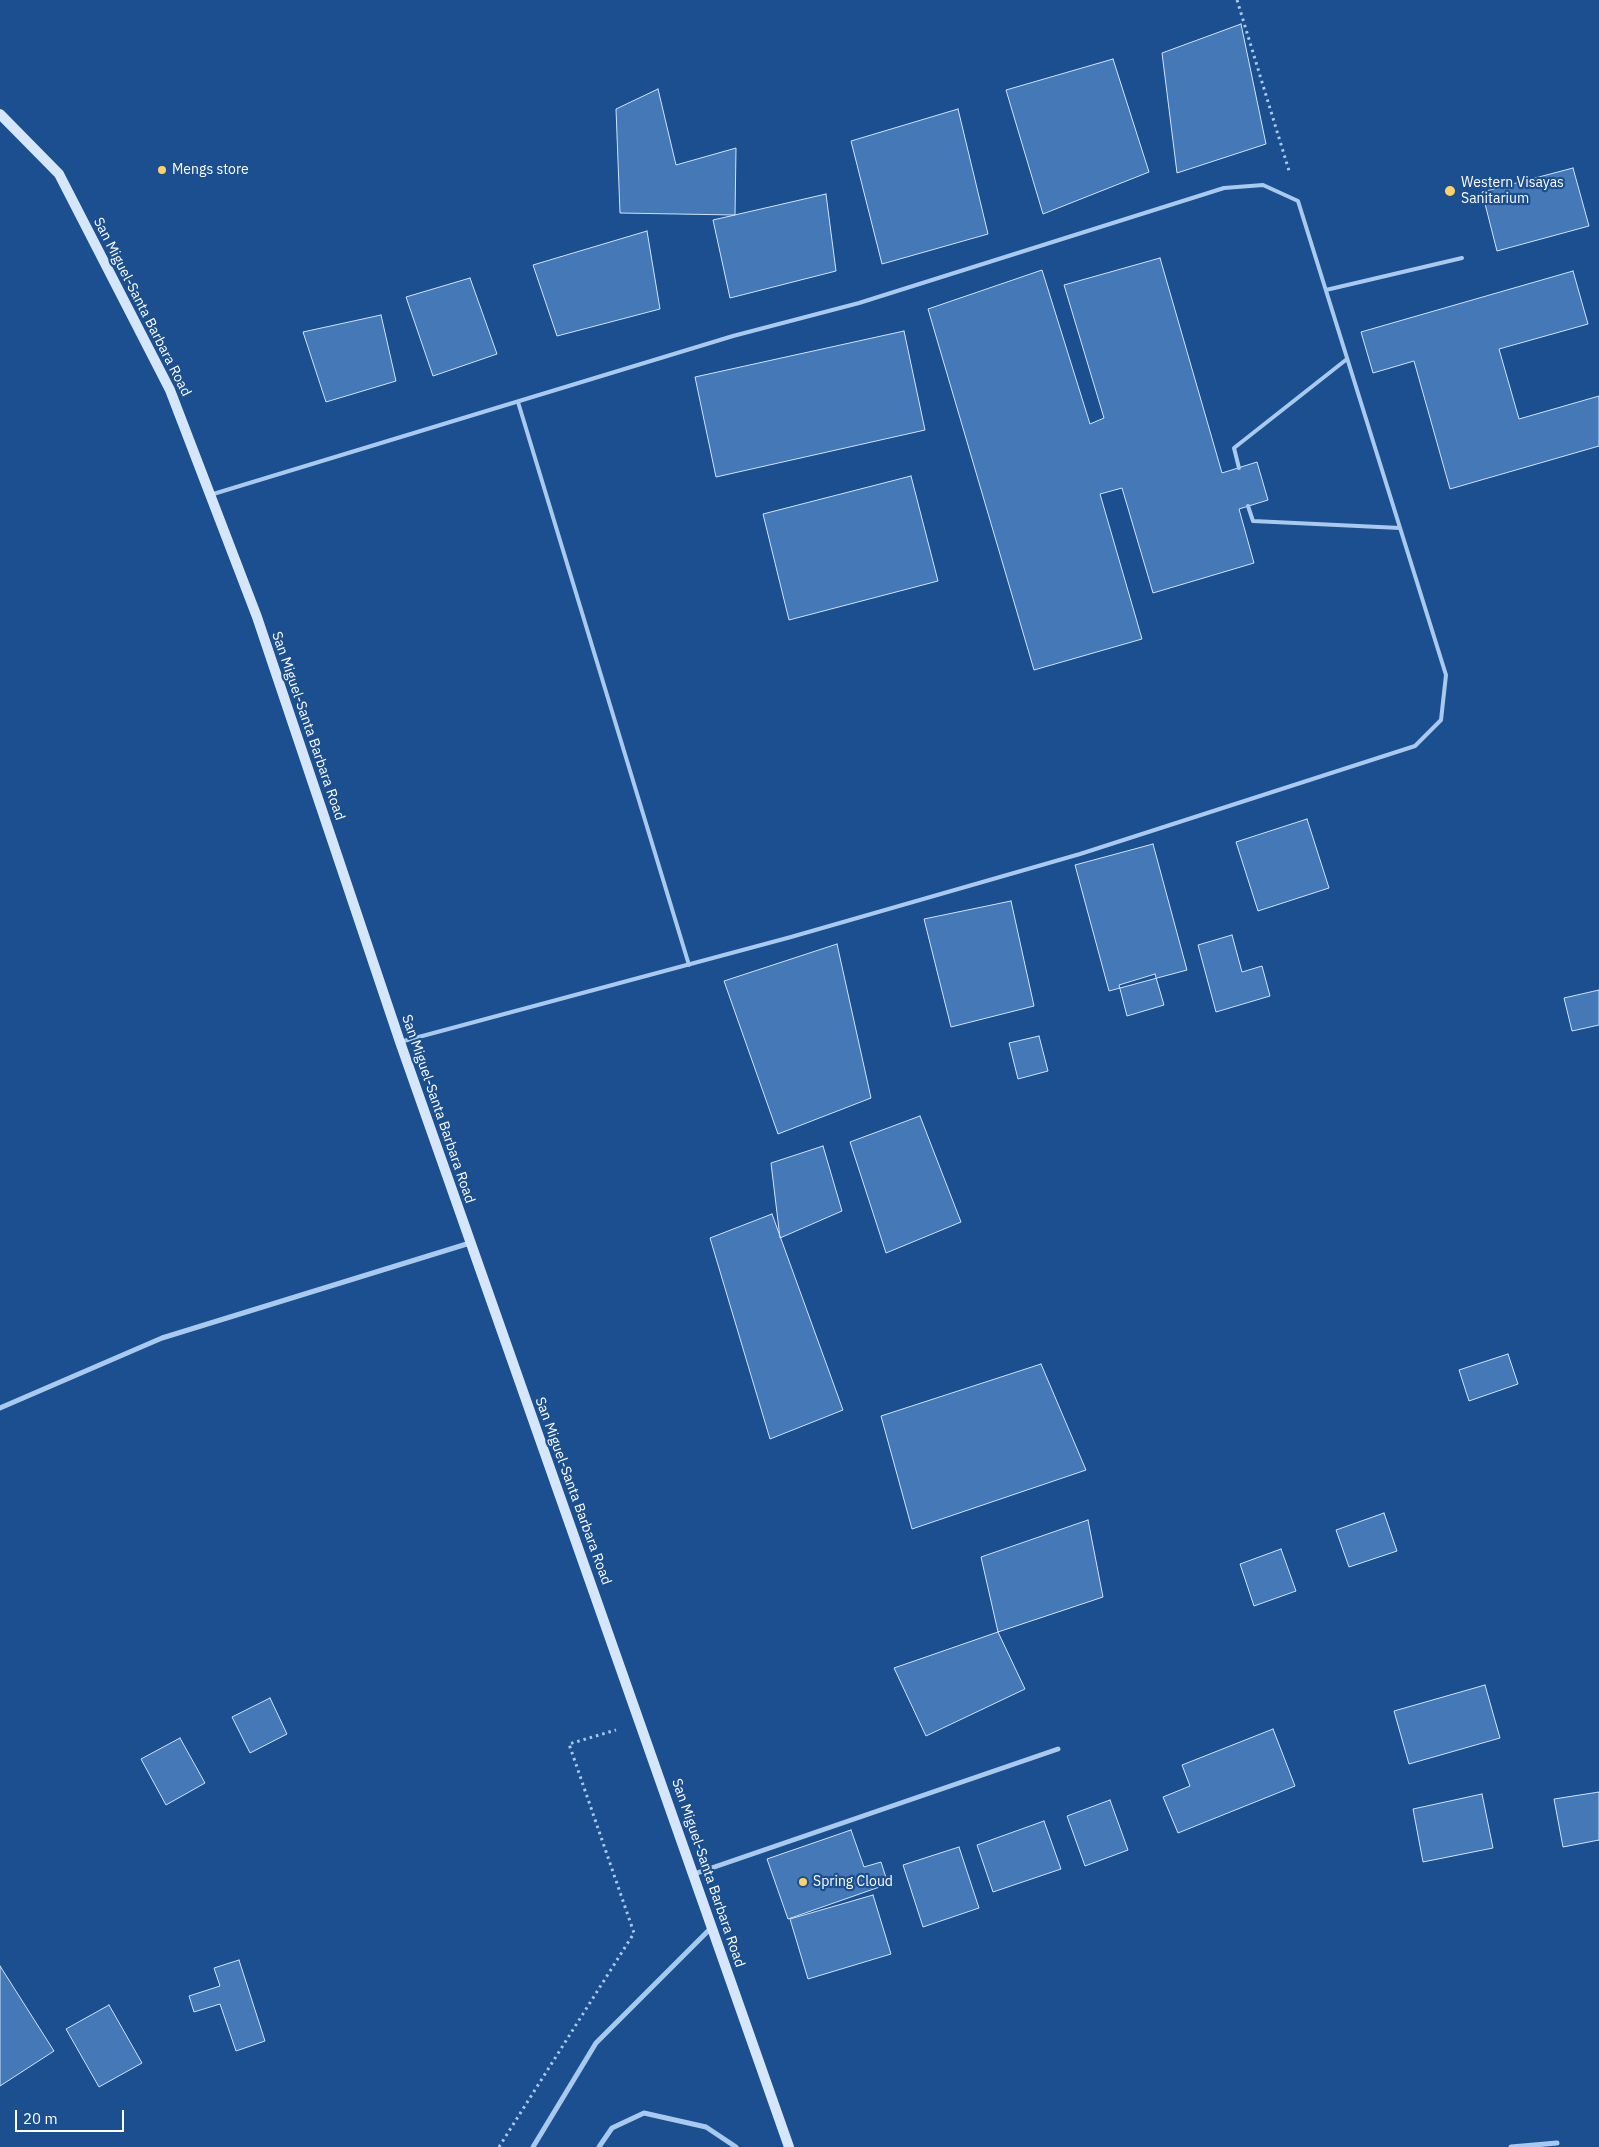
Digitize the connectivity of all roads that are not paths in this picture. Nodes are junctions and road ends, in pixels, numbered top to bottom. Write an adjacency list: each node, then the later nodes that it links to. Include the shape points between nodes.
1 (0, 114): 7 (main road, San Miguel-Santa Barbara Road, via 59,174 170,390)
2 (1462, 258): 3 (lane)
3 (1326, 290): 4 (lane); 5 (lane, via 1298,201 1263,185 1224,188 868,300 733,336)
4 (1347, 359): 6 (lane, via 1234,448); 9 (lane)
5 (518, 402): 7 (lane); 10 (lane)
6 (1239, 468)
7 (210, 495): 11 (main road, San Miguel-Santa Barbara Road, via 257,617)
8 (1248, 506): 9 (lane, via 1252,521)
9 (1400, 528): 10 (lane, via 1446,675 1441,720 1415,746 1080,854)
10 (689, 964): 11 (lane)
11 (400, 1042): 12 (main road, San Miguel-Santa Barbara Road)
12 (470, 1242): 13 (street, via 162,1338); 15 (main road, San Miguel-Santa Barbara Road)
13 (0, 1408)
14 (1058, 1749): 15 (street)
15 (694, 1874): 16 (main road, San Miguel-Santa Barbara Road)
16 (712, 1926): 18 (street, via 596,2043); 21 (main road, San Miguel-Santa Barbara Road)
17 (1557, 2143): 22 (street)
18 (533, 2147)
19 (598, 2147): 20 (street, via 612,2128 644,2113 706,2127)
20 (736, 2147)
21 (789, 2147)
22 (1511, 2147)

